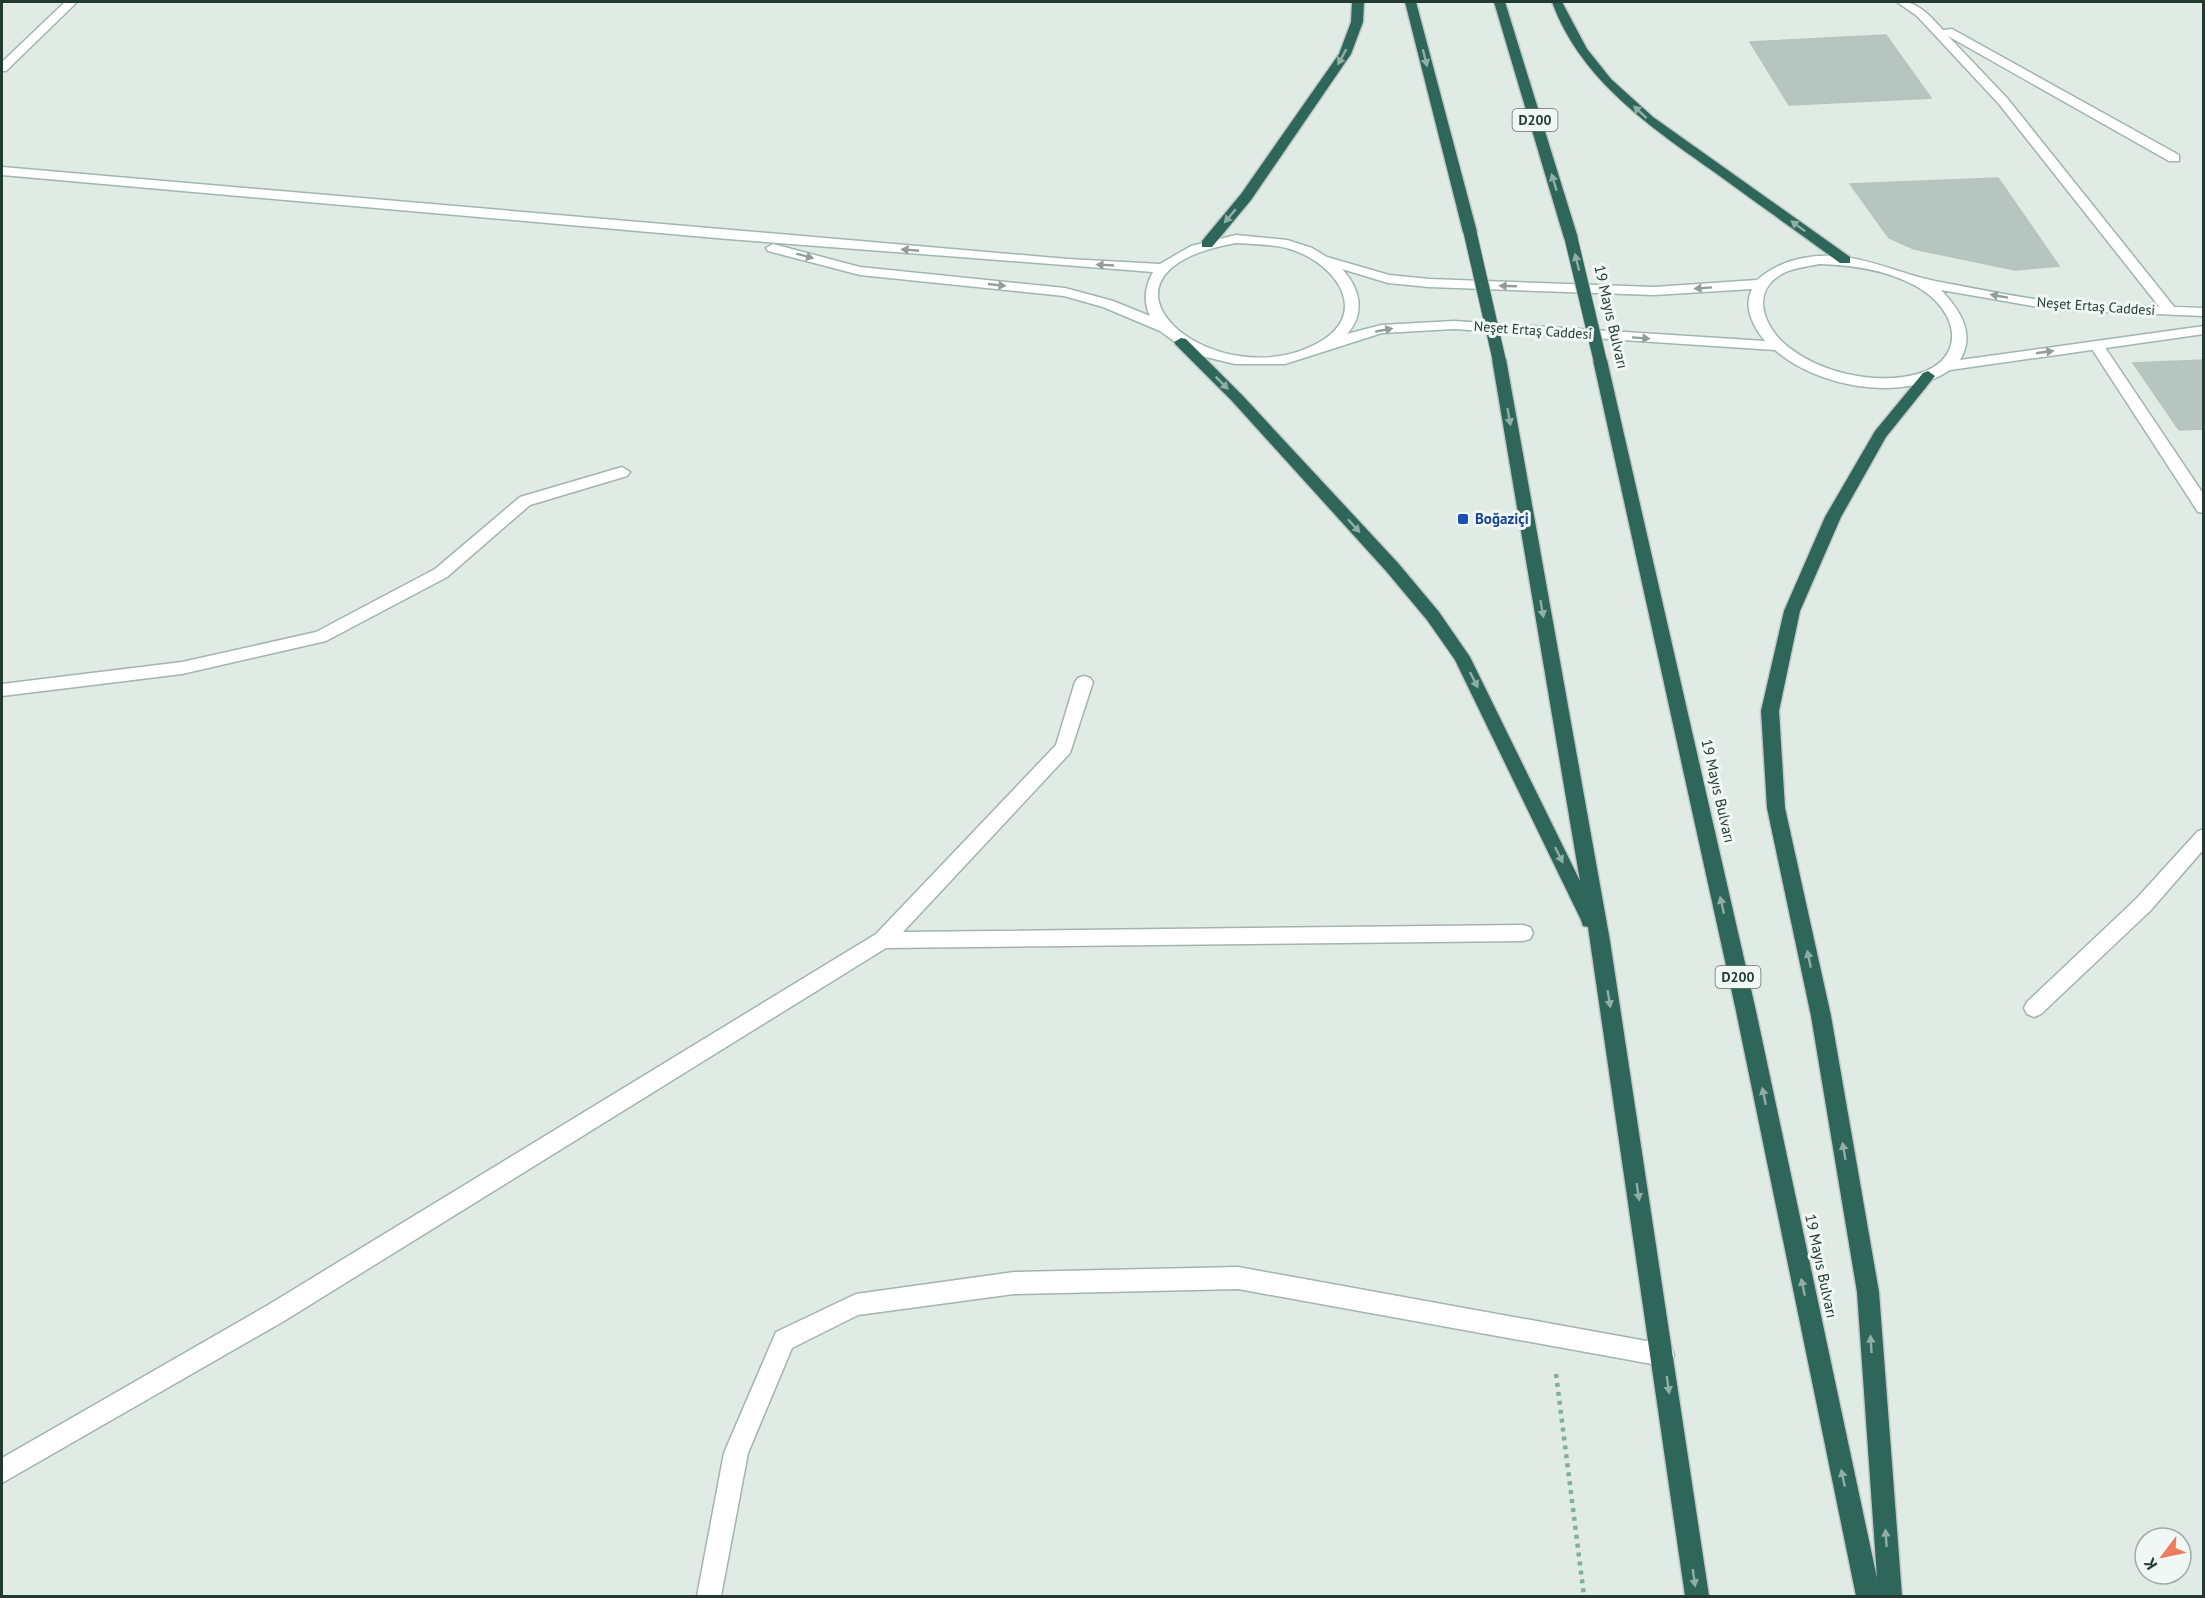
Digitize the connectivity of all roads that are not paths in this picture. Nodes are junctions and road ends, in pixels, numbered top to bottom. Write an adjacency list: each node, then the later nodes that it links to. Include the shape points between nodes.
1 (71, 2): 8 (street)
2 (1358, 2): 12 (highway, one-way to 12, via 1357,22 1345,54 1246,197)
3 (1410, 2): 35 (highway, one-way to 35, bridge, via 1470,232 1498,359)
4 (1499, 2): 41 (highway, 19 Mayıs Bulvarı / D200, one-way to 4, bridge, via 1746,1011 1600,360 1571,238)
5 (1557, 2): 14 (highway, one-way to 5, via 1649,120 1607,82 1582,50)
6 (1903, 2): 7 (street)
7 (1921, 14): 9 (street, via 1975,49); 18 (street, via 2003,100)
8 (2, 68)
9 (2174, 159)
10 (2, 171): 11 (street)
11 (728, 235): 15 (street, one-way to 11); 20 (street, one-way to 20, via 860,271 1065,292)
12 (1207, 244): 13 (street, via 1236,239 1266,240 1296,246); 15 (street, via 1182,254)
13 (1322, 258): 17 (street, one-way to 13, via 1654,291 1429,283 1388,279); 23 (street, via 1351,291 1353,310 1344,328)
14 (1845, 260): 16 (street, via 1895,272); 17 (street, via 1795,264)
15 (1163, 268): 20 (street, via 1152,286 1152,307)
16 (1917, 282): 18 (street, Neşet Ertaş Caddesi, one-way to 16, via 2056,306); 26 (street, via 1940,298 1955,316 1961,334 1958,352)
17 (1762, 284): 24 (street, via 1755,298 1755,314)
18 (2170, 311): 19 (street, Neşet Ertaş Caddesi)
19 (2204, 312)
20 (1163, 327): 22 (street)
21 (2204, 330): 25 (street, Neşet Ertaş Caddesi)
22 (1181, 342): 23 (street, via 1207,354 1238,361 1301,356); 35 (highway, one-way to 35, via 1237,398 1433,616 1483,696)
23 (1327, 344): 24 (street, Neşet Ertaş Caddesi, one-way to 24, via 1381,329 1454,325)
24 (1778, 346): 27 (street, via 1796,360 1850,380 1905,382)
25 (2097, 346): 26 (street, Neşet Ertaş Caddesi, one-way to 25); 29 (street)
26 (1946, 366): 27 (street)
27 (1928, 376): 42 (highway, one-way to 27, via 1868,1292 1821,1016 1776,808 1770,711 1792,610 1833,517 1880,434)
28 (622, 472): 31 (street, via 525,501 441,573 320,637 182,668)
29 (2204, 508)
30 (1084, 682): 34 (street, via 1064,748)
31 (2, 690)
32 (2204, 836): 36 (street, via 2143,904)
33 (1523, 933): 34 (street)
34 (883, 940): 38 (street, via 276,1314)
35 (1600, 941): 37 (highway, one-way to 37)
36 (2034, 1008)
37 (1664, 1355): 39 (street, via 1238,1278 1014,1283 856,1305 784,1340 735,1453); 40 (highway, one-way to 40)
38 (2, 1471)
39 (709, 1596)
40 (1697, 1596)
41 (1868, 1596)
42 (1890, 1596)

